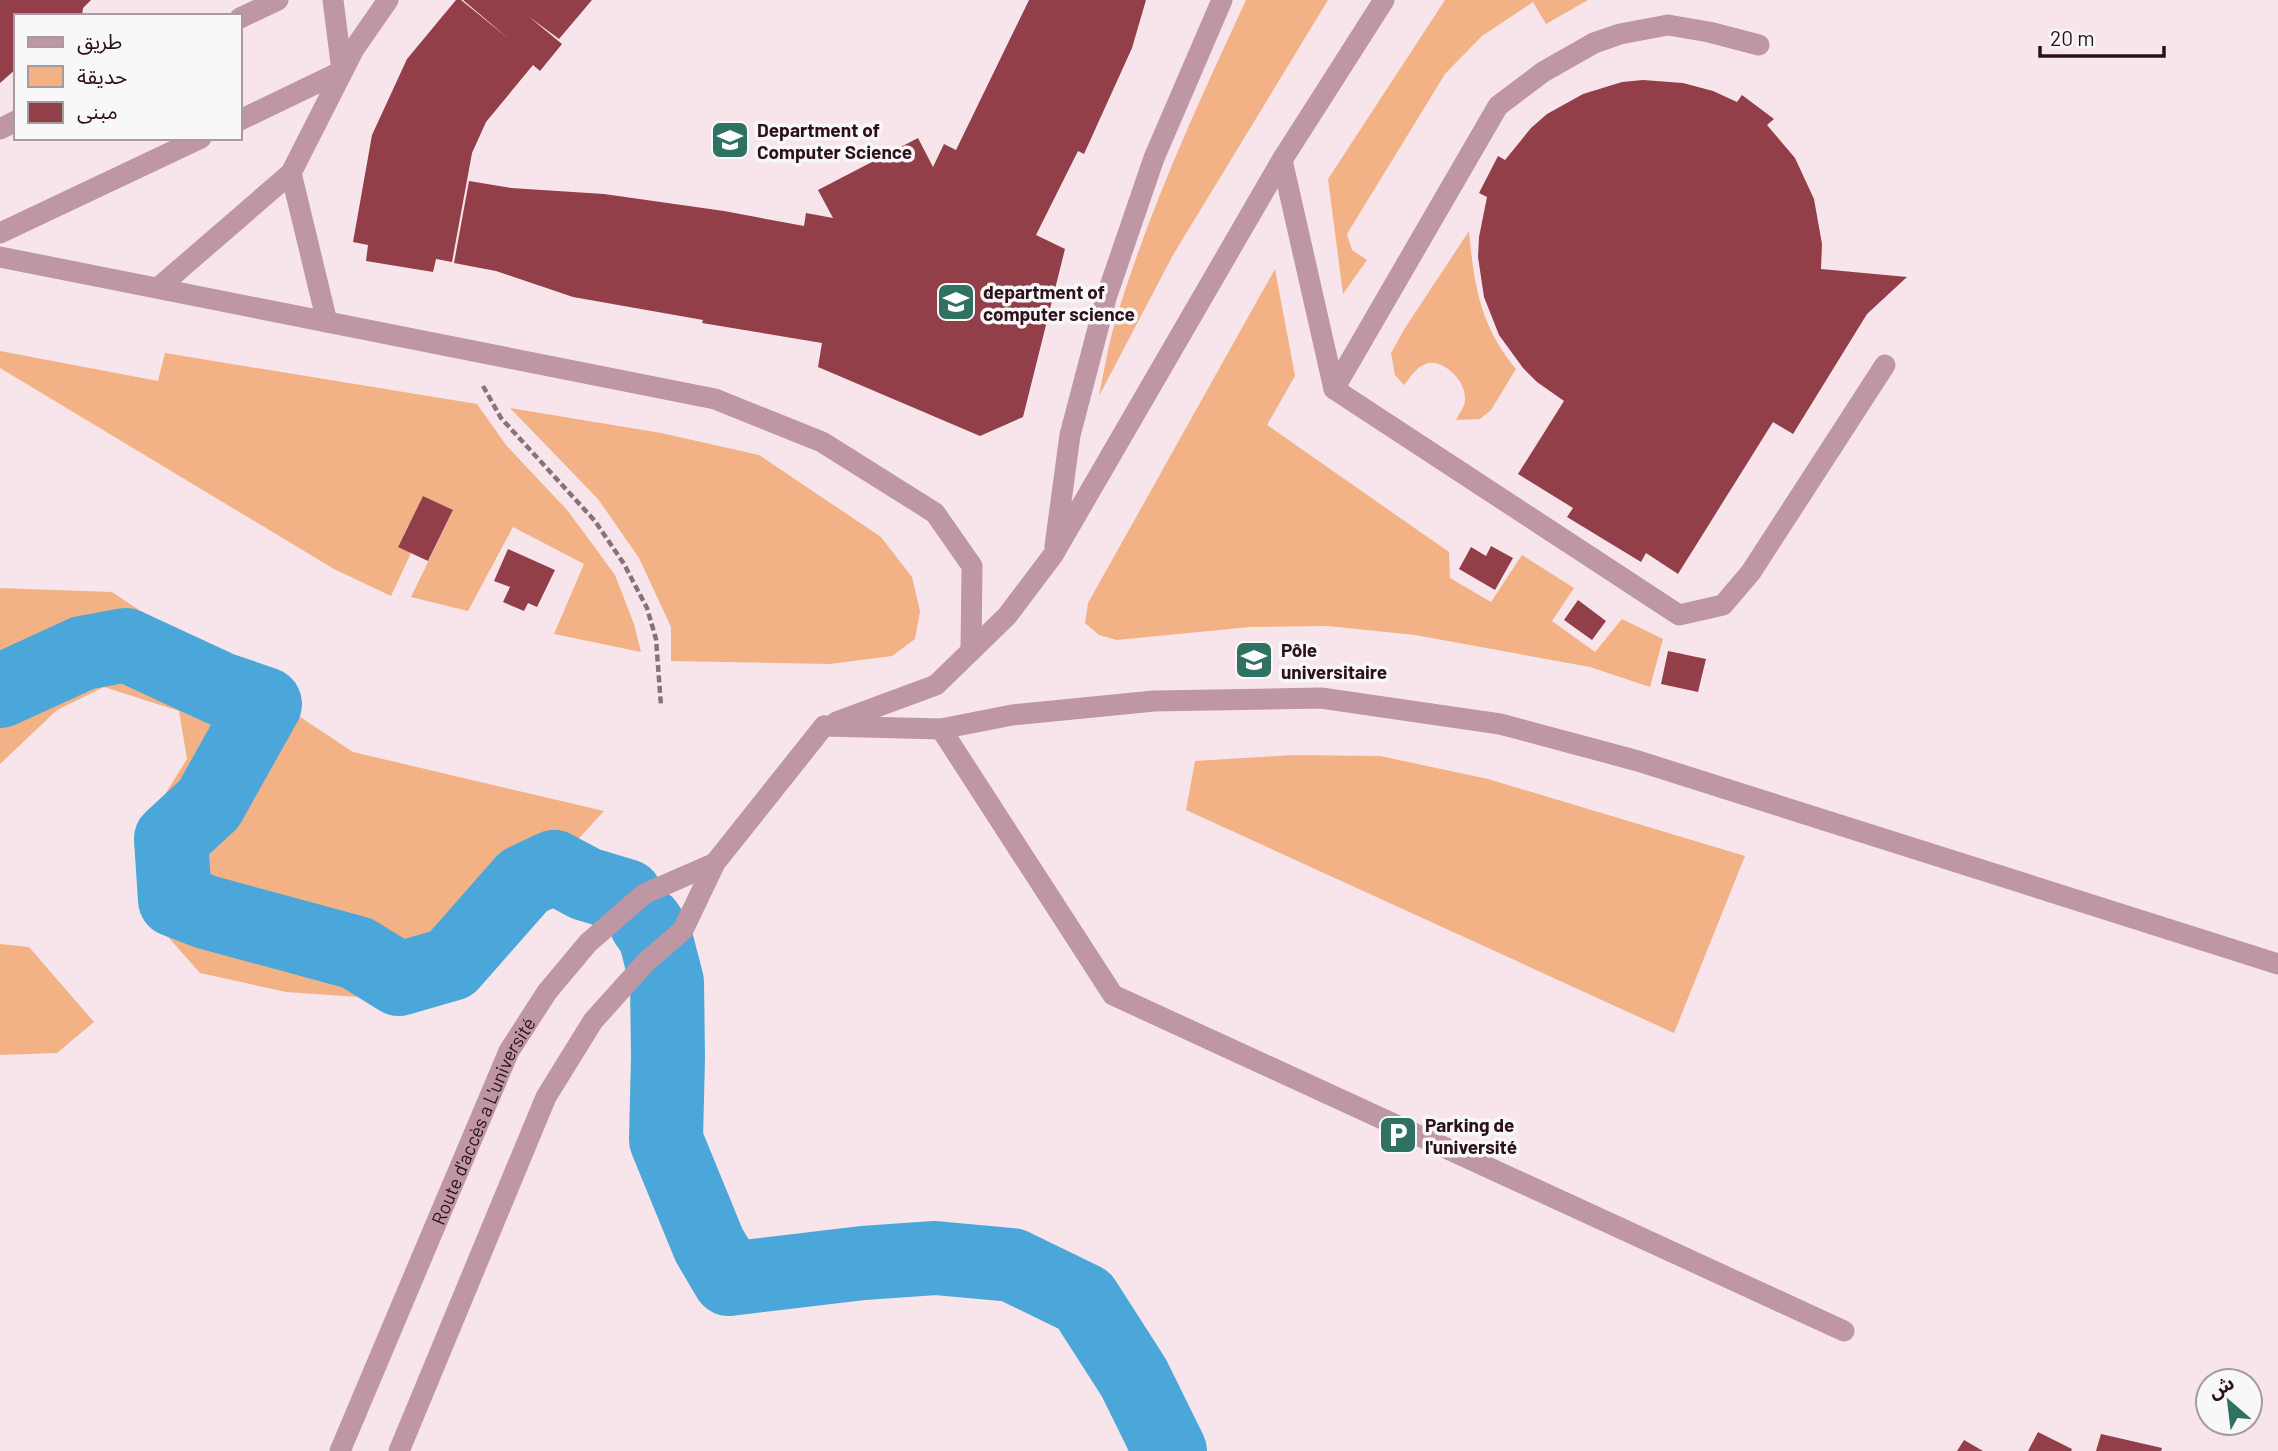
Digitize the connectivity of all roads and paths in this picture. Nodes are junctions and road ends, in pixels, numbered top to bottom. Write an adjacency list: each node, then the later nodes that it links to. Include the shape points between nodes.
1 (278, 0): 6 (lane)
2 (333, 0): 8 (lane)
3 (388, 0): 8 (lane)
4 (1222, 0): 20 (lane, via 1154,158 1105,298 1070,435)
5 (1384, 0): 11 (lane)
6 (242, 17)
7 (1759, 45): 19 (lane, via 1668,25 1620,34 1543,72 1498,106)
8 (342, 71): 9 (lane); 12 (lane)
9 (242, 119)
10 (197, 140): 13 (lane)
11 (1282, 160): 19 (lane); 20 (lane)
12 (290, 173): 15 (lane); 16 (lane)
13 (0, 233)
14 (0, 257): 15 (lane)
15 (158, 288): 16 (lane)
16 (327, 322): 17 (lane)
17 (462, 349): 21 (lane, via 715,399 822,442 935,513 972,566); 22 (path, via 500,418 595,521 624,564 647,608 656,639)
18 (1885, 365): 19 (lane, via 1751,572 1723,605 1679,615)
19 (1334, 389)
20 (1054, 555): 21 (lane, via 1006,616)
21 (971, 650): 23 (lane, via 936,685)
22 (661, 706)
23 (824, 726): 24 (lane); 25 (lane, Route d'accès a L'université)
24 (941, 729): 26 (lane, via 1012,715 1154,701 1321,698 1500,724 1638,761); 27 (lane, via 1113,995)
25 (715, 863): 28 (lane, Route d'accès a L'université, via 644,894 588,943 547,992 509,1051); 29 (lane, Route d'accès a L'université, via 683,930 646,962 593,1021 546,1097)
26 (2278, 964)
27 (1844, 1331)
28 (340, 1451)
29 (399, 1451)

